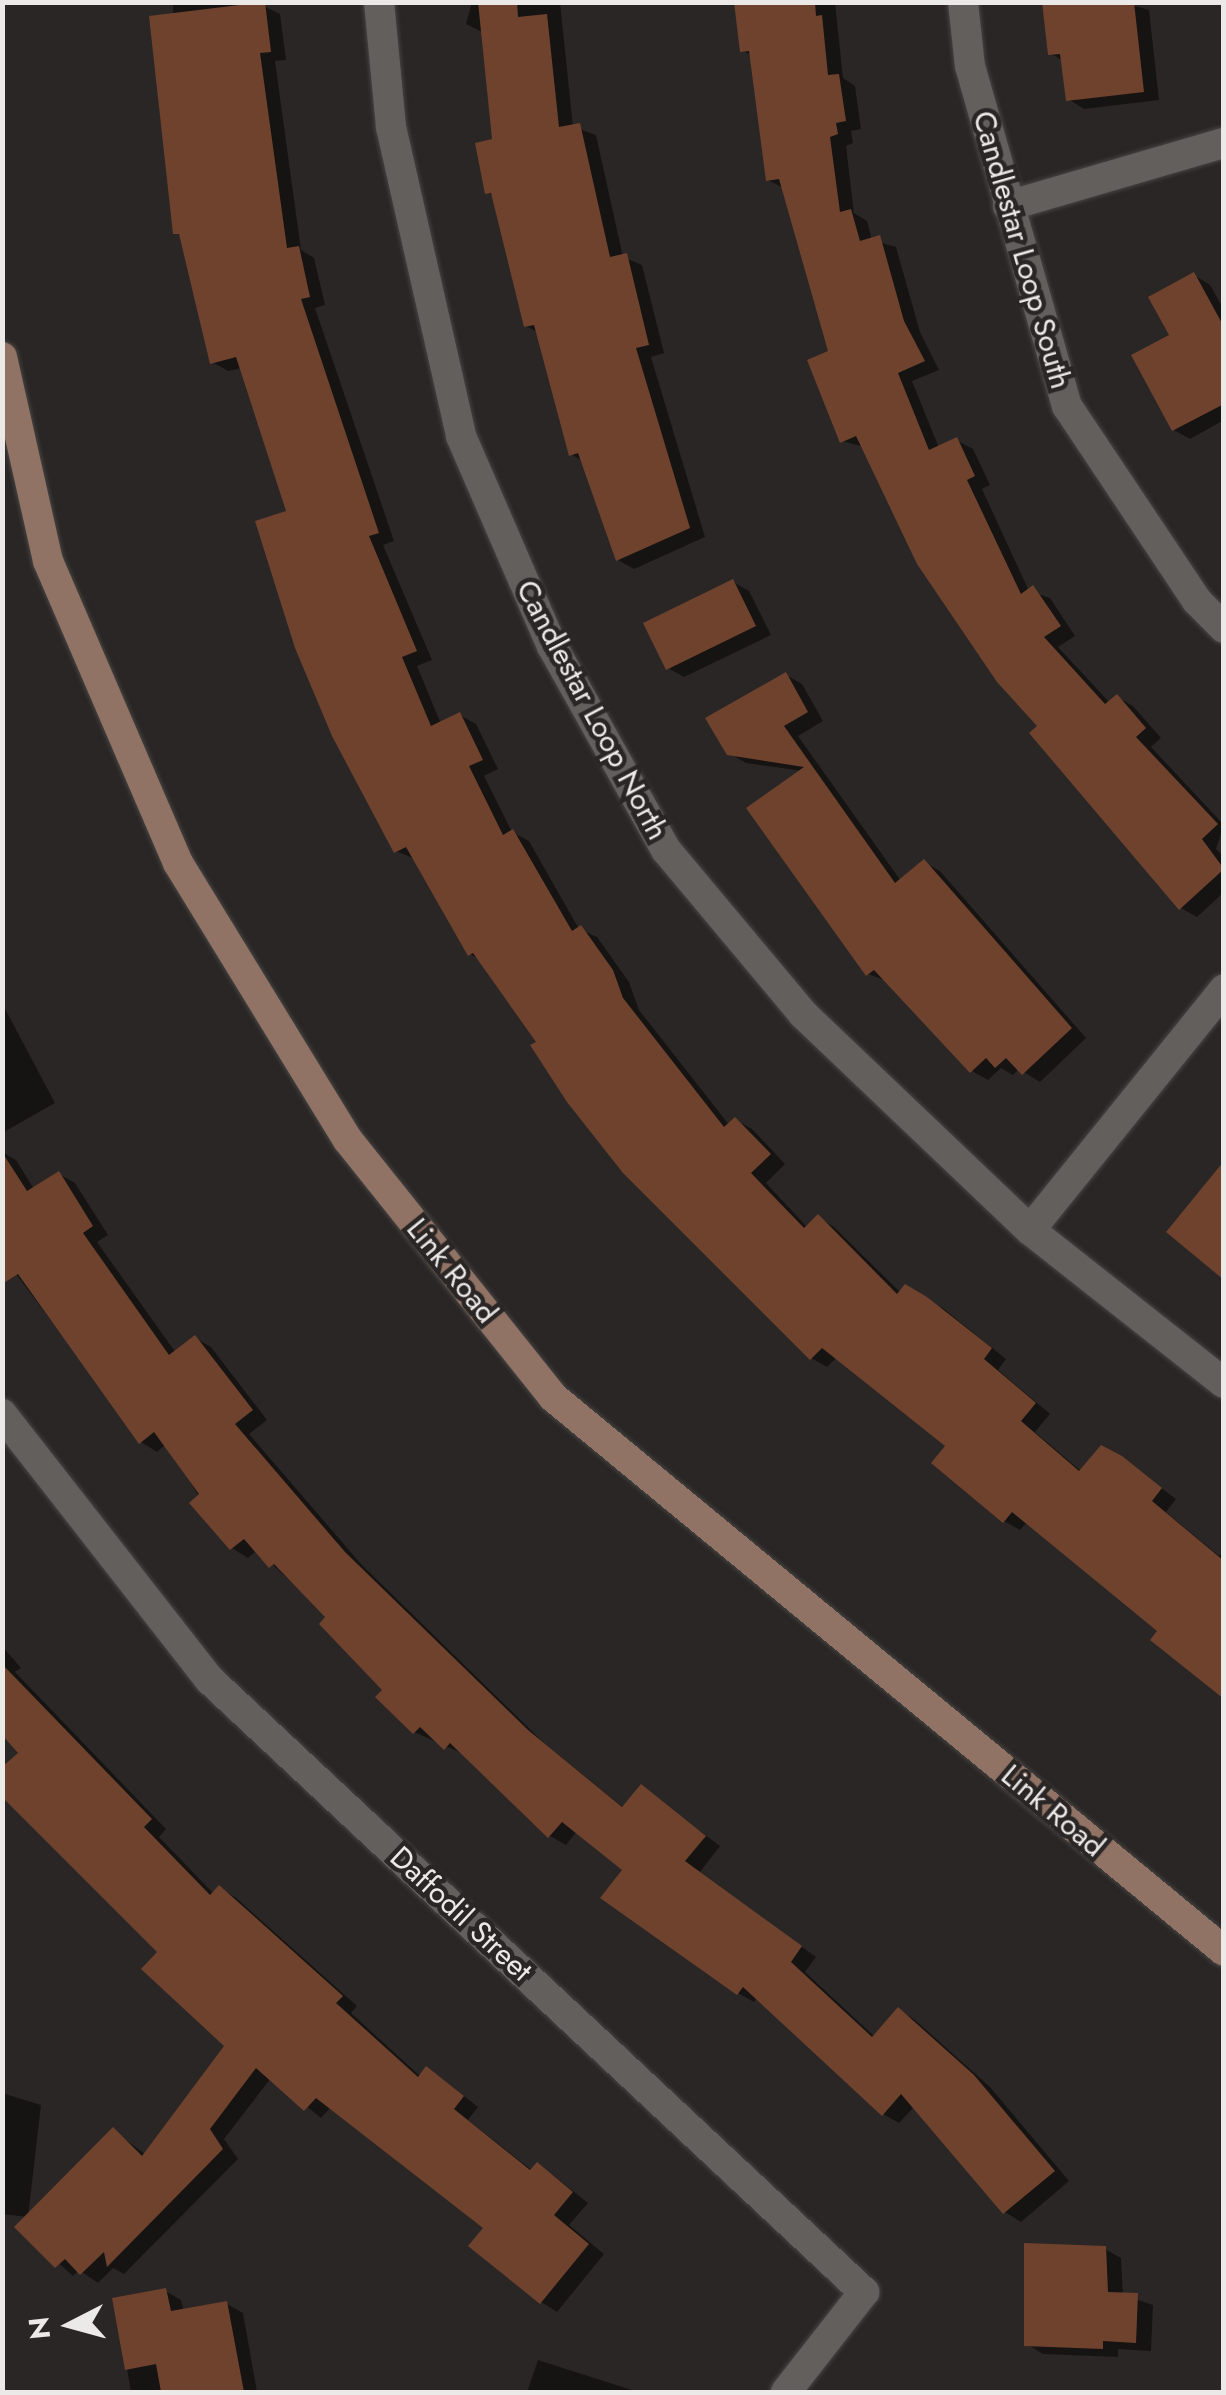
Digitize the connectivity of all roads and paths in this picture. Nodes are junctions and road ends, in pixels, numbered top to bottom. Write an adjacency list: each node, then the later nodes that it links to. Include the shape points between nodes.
1 (379, 2): 8 (street, Candlestar Loop North, via 391,127 461,436 552,646 666,850 803,1014)
2 (964, 2): 4 (street, Candlestar Loop South, via 970,66)
3 (1224, 142): 4 (street)
4 (1008, 206): 6 (street, Candlestar Loop South, via 1067,406 1196,602)
5 (2, 357): 11 (main road, Link Road, via 48,561 178,863 348,1140 552,1397)
6 (1224, 628)
7 (1224, 990): 8 (street)
8 (1030, 1230): 9 (street, Candlestar Loop North)
9 (1224, 1383)
10 (2, 1414): 12 (street, Daffodil Street, via 210,1680 864,2292)
11 (1224, 1951)
12 (786, 2392)

